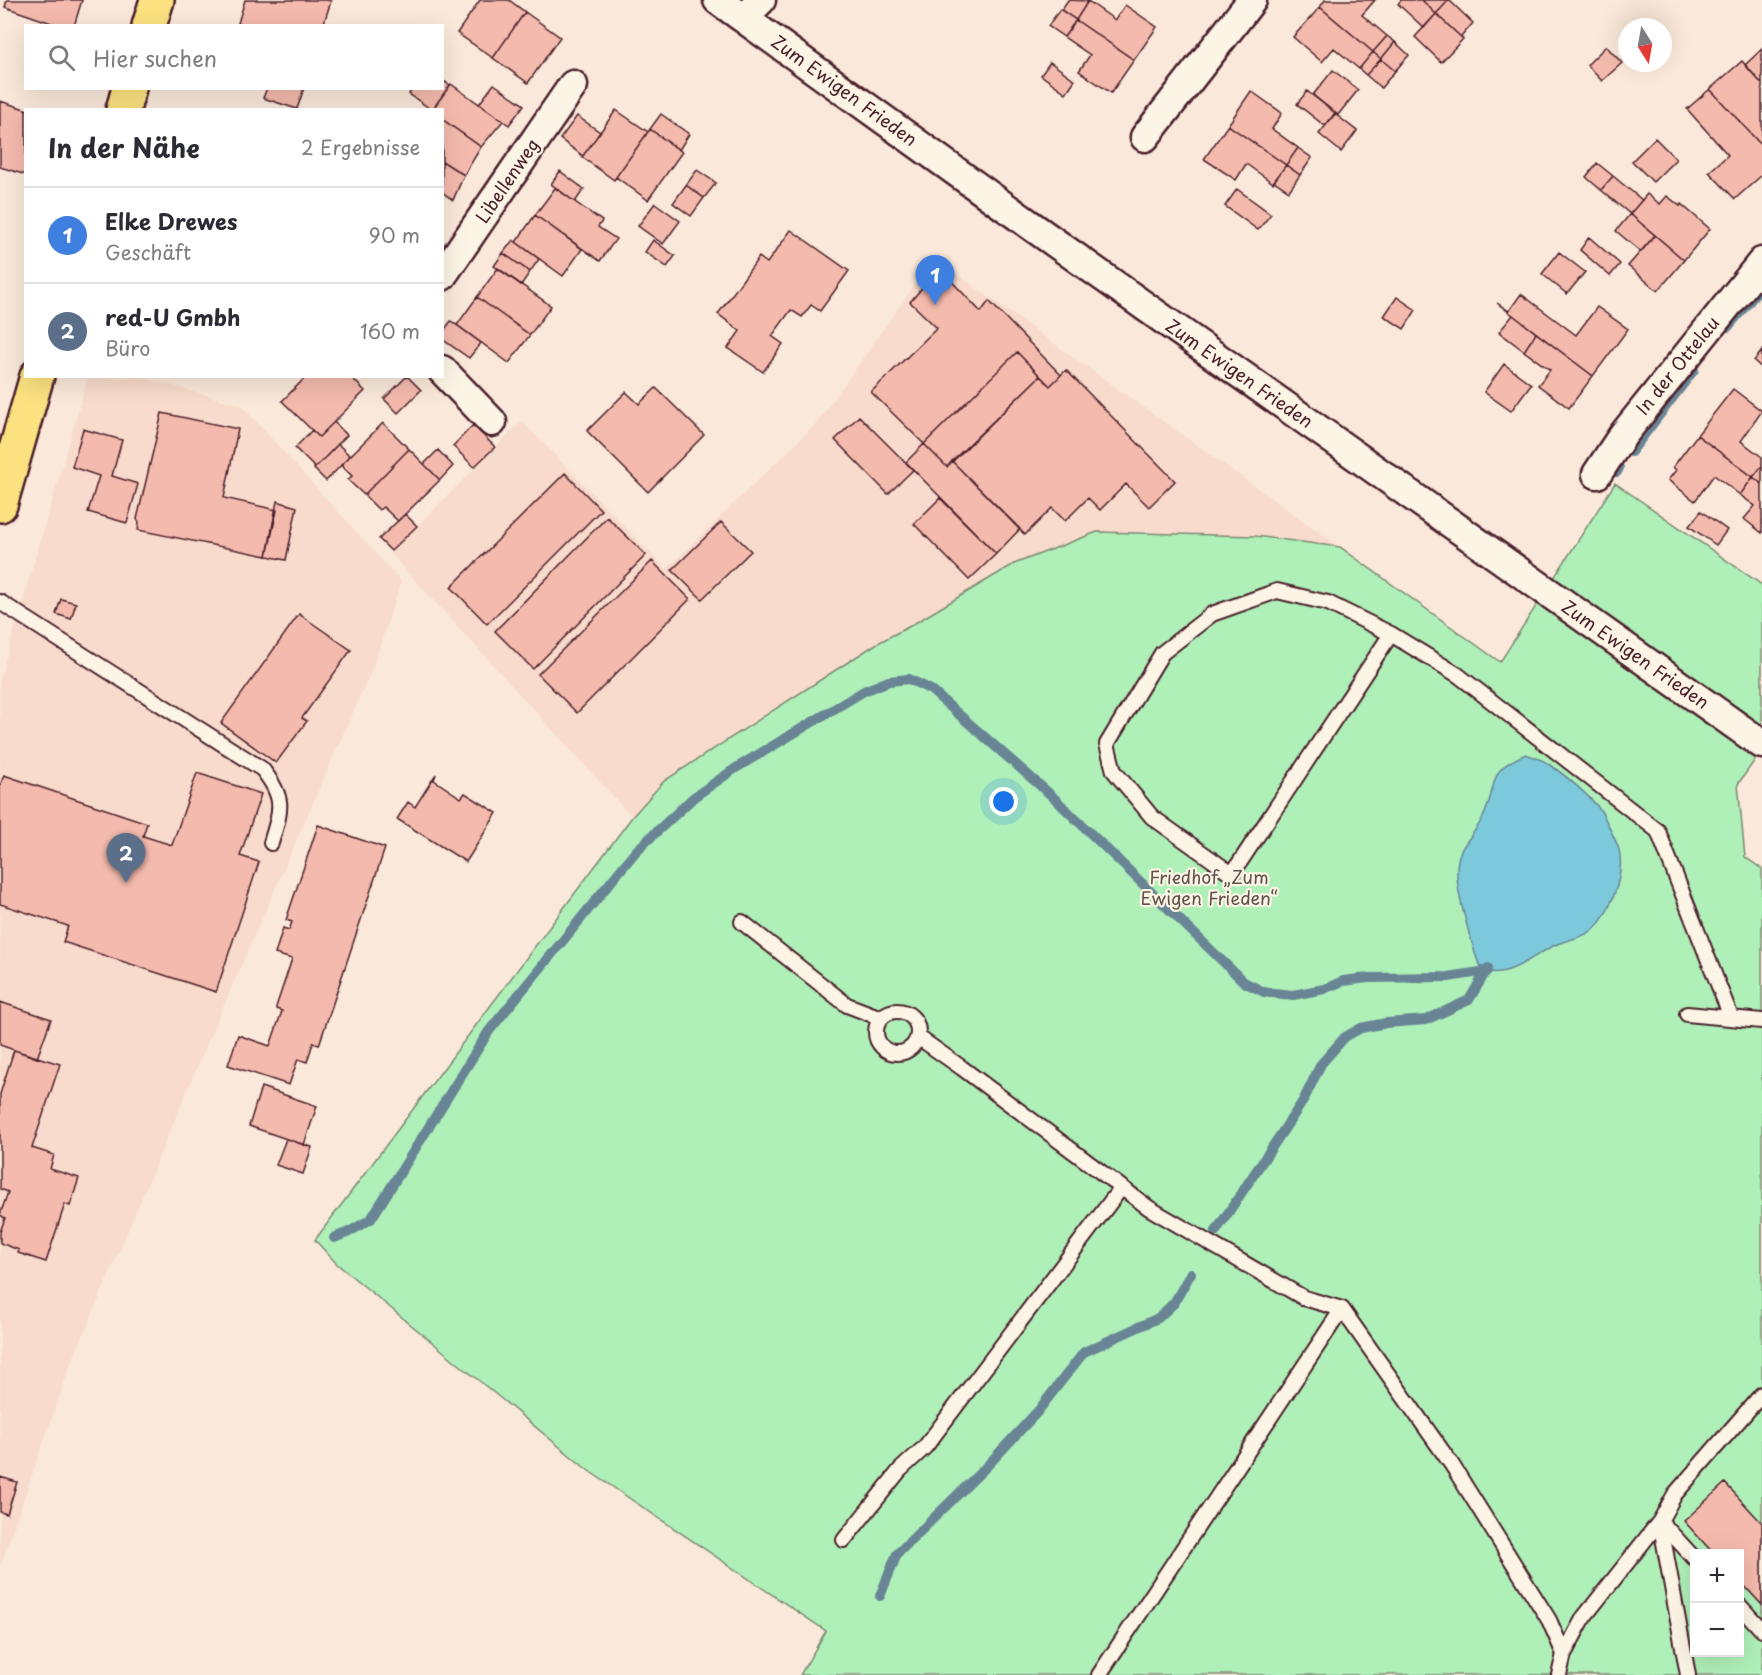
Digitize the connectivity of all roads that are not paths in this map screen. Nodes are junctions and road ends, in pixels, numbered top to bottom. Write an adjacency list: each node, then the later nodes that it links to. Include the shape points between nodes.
1 (157, 0): 5 (main road)
2 (718, 0): 4 (street, Zum Ewigen Frieden)
3 (1252, 0): 9 (street)
4 (752, 9): 19 (street, Zum Ewigen Frieden, via 1209,352)
5 (150, 24)
6 (573, 85): 11 (street, Libellenweg)
7 (128, 90): 8 (main road)
8 (124, 108)
9 (1145, 136)
10 (1762, 262): 15 (street, In der Ottelau)
11 (444, 273)
12 (444, 372): 14 (street)
13 (37, 378): 16 (main road)
14 (492, 422)
15 (1596, 474)
16 (0, 505)
17 (0, 602): 20 (lane, via 262,769 275,785 280,811)
18 (1391, 634): 18 (lane, via 1232,874 1152,817 1114,771 1107,744 1162,653 1212,614 1277,591 1328,603); 23 (lane, via 1458,675 1658,831)
19 (1762, 744)
20 (271, 843)
21 (742, 922): 24 (lane, via 848,1005)
22 (1687, 1014): 23 (lane)
23 (1731, 1017): 25 (lane)
24 (881, 1018): 26 (lane, via 893,1011 907,1013 917,1024); 26 (lane, via 876,1029 878,1042 886,1051 899,1054 911,1048)
25 (1762, 1021)
26 (918, 1037): 27 (lane)
27 (1121, 1188): 28 (lane, via 1304,1298); 31 (lane, via 925,1447 900,1470)
28 (1342, 1309): 35 (lane, via 1452,1465 1549,1620); 36 (lane)
29 (1762, 1394): 30 (lane, via 1675,1494)
30 (1660, 1521): 32 (lane); 35 (lane, via 1584,1617); 38 (lane)
31 (844, 1540)
32 (1690, 1553)
33 (1744, 1610): 34 (lane)
34 (1762, 1630)
35 (1564, 1654): 37 (lane)
36 (1099, 1675)
37 (1559, 1675)
38 (1688, 1675)

